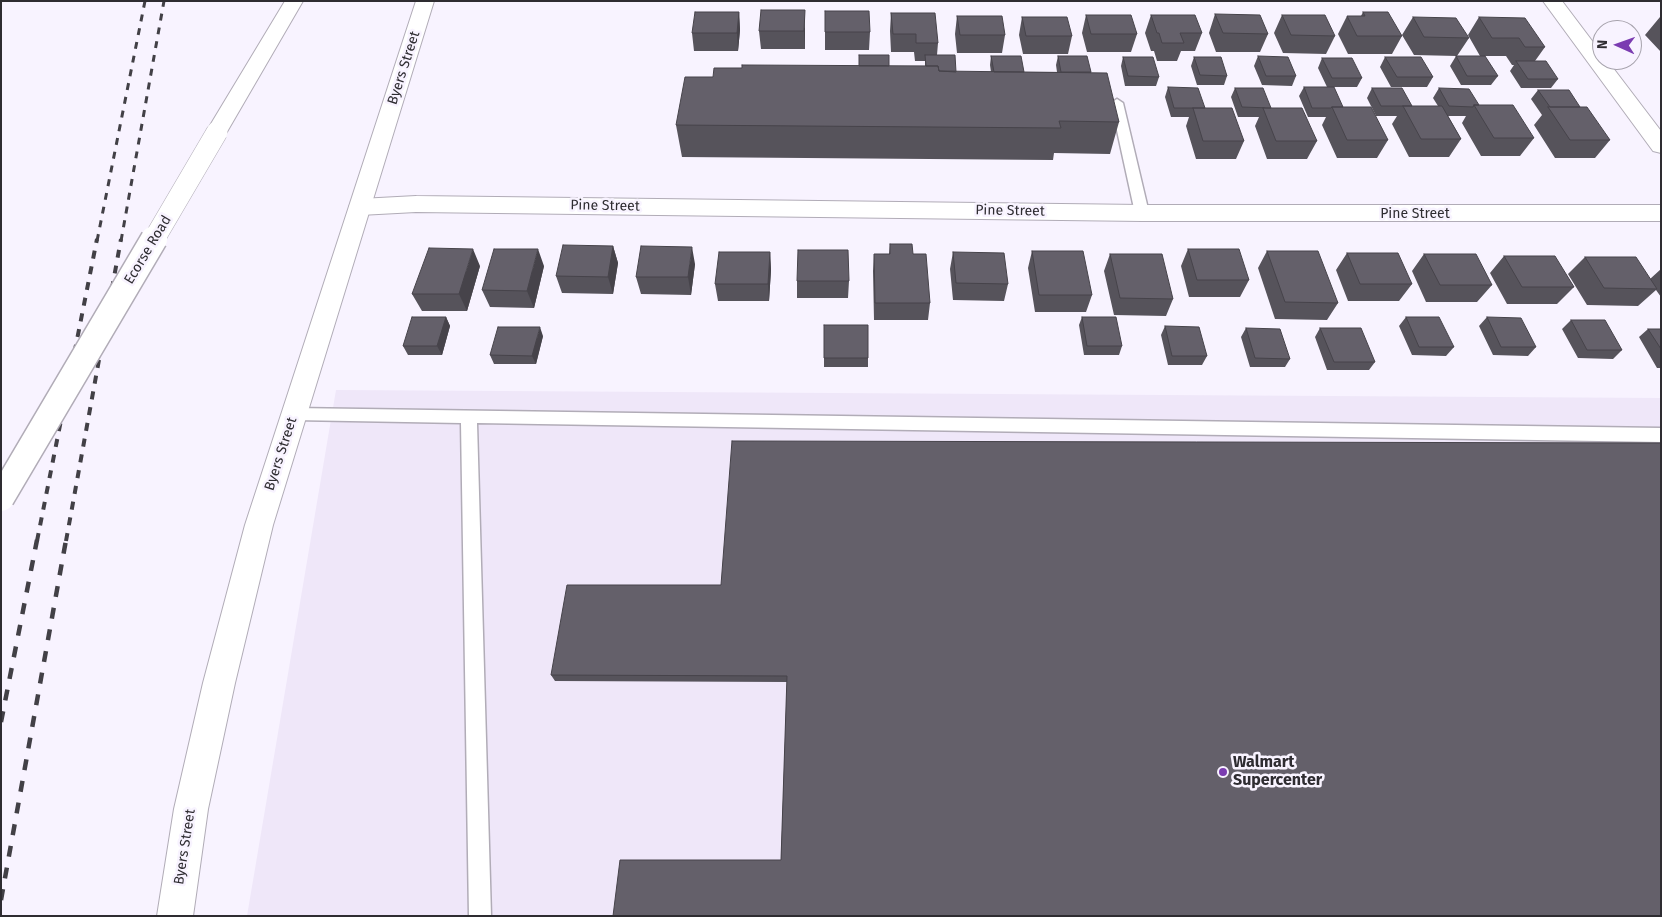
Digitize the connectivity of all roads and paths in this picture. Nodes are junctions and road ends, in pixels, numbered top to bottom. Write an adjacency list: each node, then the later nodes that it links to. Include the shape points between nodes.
1 (294, 1): 12 (street, Ecorse Road, bridge)
2 (425, 1): 6 (street, Byers Street)
3 (1552, 1): 5 (street)
4 (1117, 103): 7 (lane)
5 (1661, 146)
6 (360, 207): 7 (street, Pine Street, via 416,204); 9 (street, Byers Street)
7 (1142, 212): 8 (street, Pine Street)
8 (1661, 213)
9 (294, 414): 10 (lane); 13 (street, Byers Street, via 259,525 219,683 191,809)
10 (468, 417): 11 (lane); 14 (lane)
11 (1661, 435)
12 (1, 498)
13 (175, 916)
14 (480, 916)

